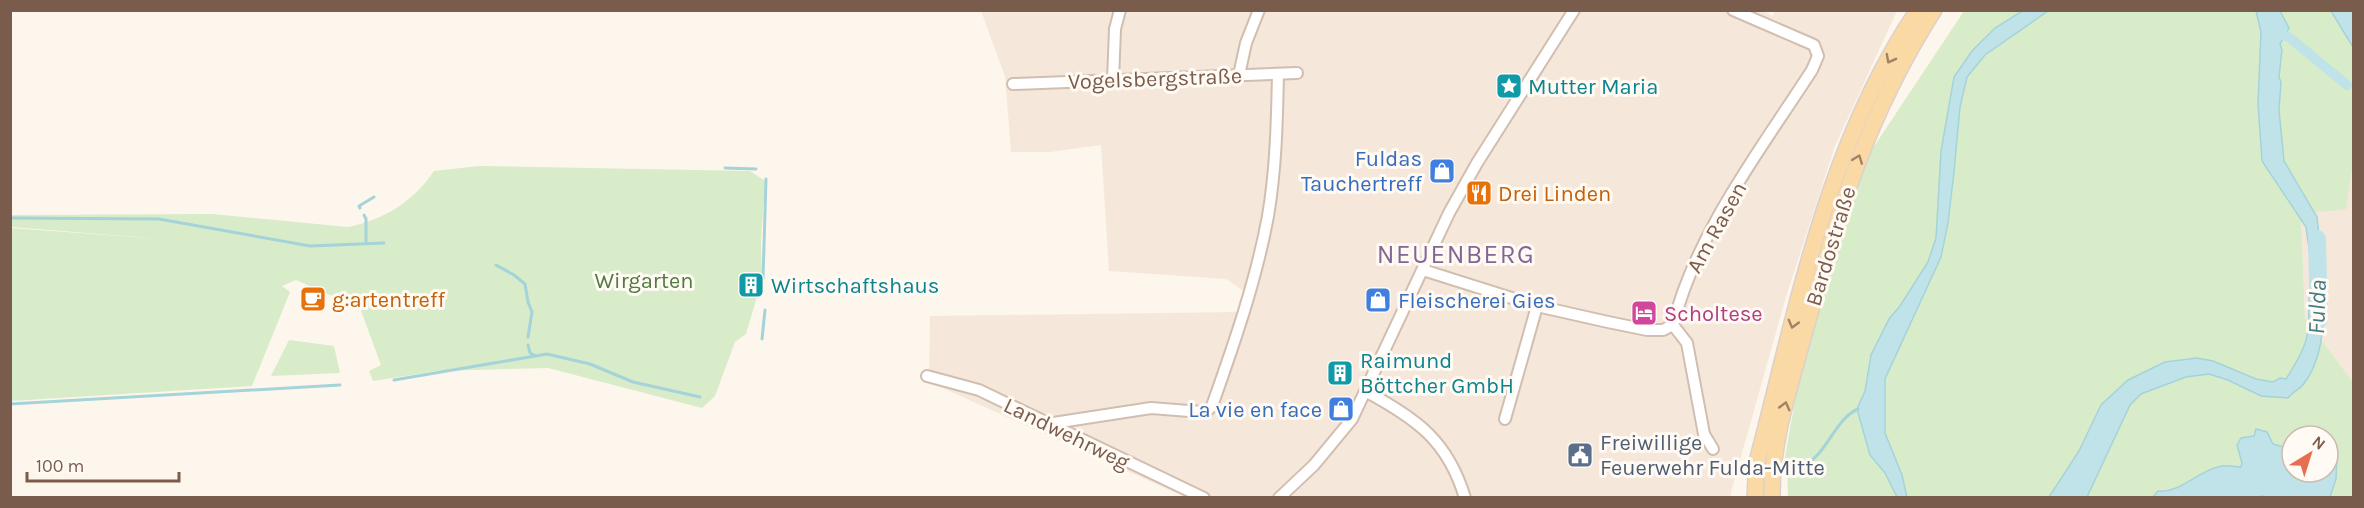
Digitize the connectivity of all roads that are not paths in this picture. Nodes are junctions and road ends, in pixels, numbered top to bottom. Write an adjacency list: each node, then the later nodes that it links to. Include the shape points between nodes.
1 (1120, 10): 10 (street, via 1115,29)
2 (1260, 10): 9 (street, via 1246,43)
3 (1574, 10): 12 (street, via 1477,163)
4 (1734, 10): 14 (street, Am Rasen, via 1814,45 1818,56 1710,232)
5 (1917, 10): 23 (main road, Bardostraße, one-way to 23, via 1863,108 1830,192 1757,462)
6 (1934, 10): 24 (main road, Bardostraße, one-way to 6, via 1779,429 1845,192 1876,115)
7 (1297, 73): 8 (street, Vogelsbergstraße)
8 (1278, 74): 9 (street, Vogelsbergstraße); 18 (street, via 1275,160 1268,216 1254,276 1212,406 1202,412 1151,408)
9 (1239, 75): 10 (street, Vogelsbergstraße)
10 (1113, 80): 11 (street, Vogelsbergstraße)
11 (1013, 84)
12 (1423, 270): 13 (street); 16 (street)
13 (1537, 306): 14 (street, via 1647,330 1663,330); 17 (street)
14 (1672, 325): 19 (street, via 1688,343 1704,435)
15 (927, 376): 18 (street, Landwehrweg, via 979,390)
16 (1367, 392): 21 (street, via 1332,446); 22 (street, via 1402,411 1431,435 1455,471)
17 (1505, 419)
18 (1047, 424): 20 (street, Landwehrweg)
19 (1713, 449)
20 (1204, 498)
21 (1279, 498)
22 (1465, 498)
23 (1755, 498)
24 (1772, 498)

